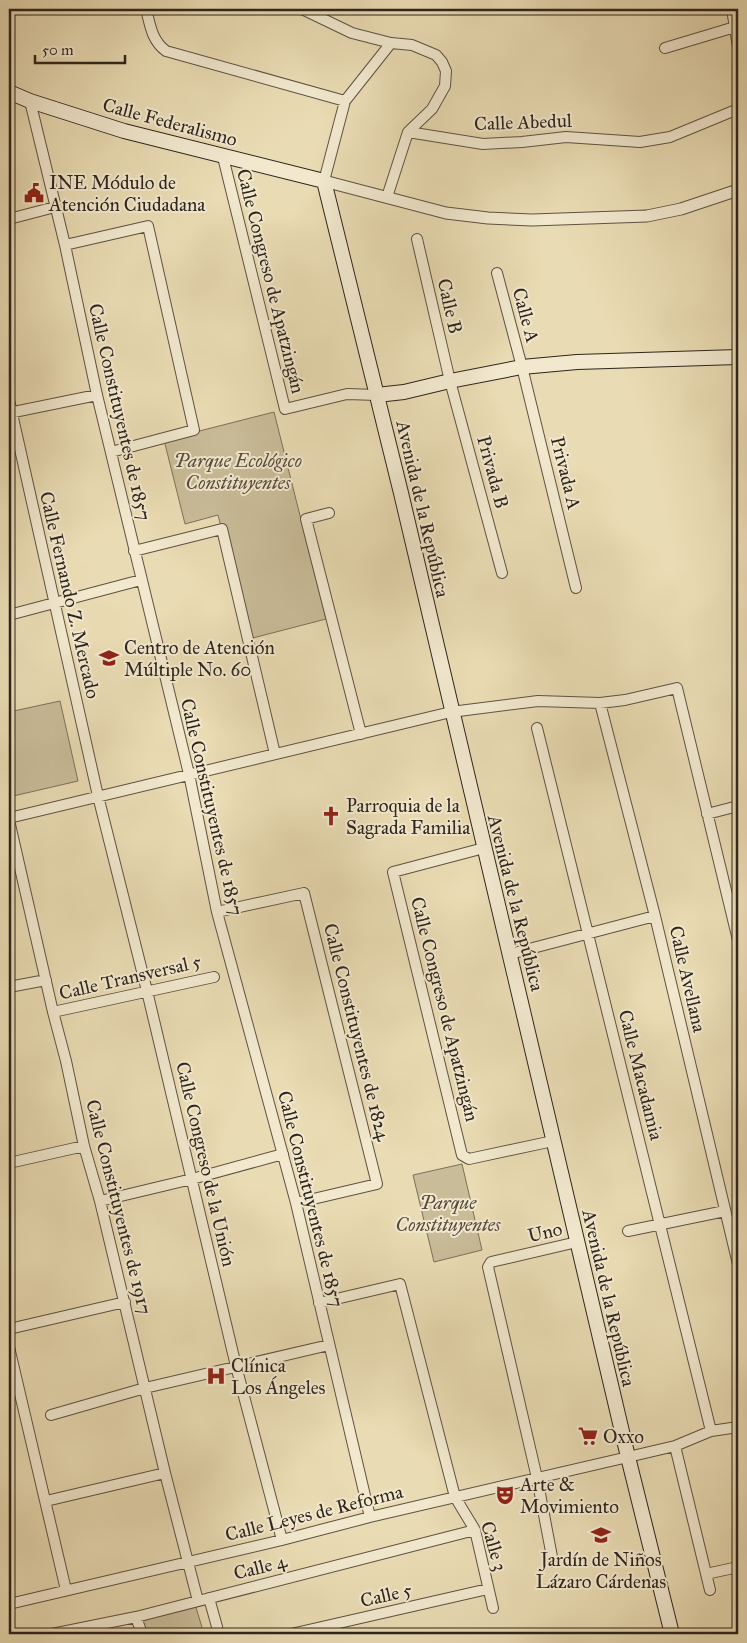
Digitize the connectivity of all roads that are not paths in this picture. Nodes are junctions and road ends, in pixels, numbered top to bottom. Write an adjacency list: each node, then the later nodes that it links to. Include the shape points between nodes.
1 (146, 9): 10 (street, via 154,38 166,51)
2 (302, 9): 5 (street, via 352,33)
3 (732, 9): 4 (street)
4 (735, 28): 6 (street); 7 (street)
5 (391, 43): 10 (street); 12 (street, via 412,45 436,55 446,71 445,86 432,109)
6 (738, 47)
7 (665, 48)
8 (9, 92): 9 (main road, Calle Federalismo)
9 (30, 101): 13 (main road, Calle Federalismo, via 124,131); 17 (street, Calle Constituyentes de 1857)
10 (345, 101): 14 (street)
11 (738, 110): 12 (street, Calle Abedul, via 670,137 640,142 566,137 483,144)
12 (408, 132): 16 (street)
13 (223, 157): 14 (main road, Calle Federalismo); 26 (street, Calle Congreso de Apatzingán, via 284,409 347,394)
14 (324, 181): 16 (street); 26 (main road, Avenida de la República)
15 (738, 190): 16 (street, via 681,209 647,216 532,220 446,213)
16 (387, 197)
17 (55, 207): 18 (street); 20 (street, Calle Constituyentes de 1857)
18 (9, 219)
19 (417, 239): 24 (street, Calle B)
20 (64, 245): 25 (street, Calle Constituyentes de 1857); 29 (street, via 148,226 194,430)
21 (496, 273): 23 (street, Calle A)
22 (738, 357): 23 (main road)
23 (522, 366): 24 (main road); 34 (street, Privada A)
24 (450, 381): 26 (main road); 32 (street, Privada B)
25 (97, 395): 28 (street); 29 (street, Calle Constituyentes de 1857)
26 (377, 395): 38 (main road, Avenida de la República)
27 (9, 400): 28 (street, Calle Fernando Z. Mercado)
28 (10, 412): 35 (street, Calle Fernando Z. Mercado)
29 (111, 452): 31 (street, Calle Constituyentes de 1857)
30 (329, 513): 40 (street, via 306,519)
31 (134, 551): 33 (street, Calle Constituyentes de 1857); 41 (street, via 222,529)
32 (502, 573)
33 (141, 580): 35 (street); 42 (street, Calle Constituyentes de 1857)
34 (576, 588)
35 (54, 603): 36 (street); 43 (street, Calle Fernando Z. Mercado)
36 (9, 615)
37 (600, 703): 38 (street, via 538,701); 45 (street, via 676,688); 49 (street, Calle Avellana)
38 (452, 712): 40 (street); 47 (main road, Avenida de la República)
39 (537, 728): 51 (street, Calle Macadamia)
40 (361, 734): 41 (street)
41 (275, 754): 42 (street)
42 (189, 774): 43 (street); 48 (street, Calle Constituyentes de 1857)
43 (98, 796): 46 (street); 57 (street, Calle Congreso de la Unión)
44 (738, 806): 45 (street)
45 (707, 814): 50 (street)
46 (9, 819): 55 (street, Calle Constituyentes de 1917)
47 (484, 848): 53 (main road, Avenida de la República); 59 (street, Calle Congreso de Apatzingán, via 393,872 462,1155 469,1159)
48 (217, 912): 61 (street, Calle Constituyentes de 1857); 65 (street, Calle Constituyentes de 1824, via 304,893 377,1184)
49 (655, 916): 51 (street); 66 (street, Calle Avellana)
50 (735, 919): 52 (street)
51 (588, 934): 53 (street); 67 (street, Calle Macadamia)
52 (738, 940)
53 (510, 954): 59 (main road, Avenida de la República)
54 (214, 976): 57 (street, Calle Transversal 5)
55 (46, 980): 56 (street); 58 (street, Calle Constituyentes de 1917)
56 (9, 988)
57 (147, 991): 58 (street, Calle Transversal 5); 63 (street, Calle Congreso de la Unión)
58 (53, 1012): 60 (street, Calle Constituyentes de 1917)
59 (553, 1141): 69 (main road, Avenida de la República)
60 (84, 1146): 62 (street); 64 (street, Calle Constituyentes de 1917)
61 (283, 1154): 63 (street); 65 (street, Calle Constituyentes de 1857)
62 (9, 1163)
63 (192, 1179): 64 (street); 76 (street, Calle Congreso de la Unión)
64 (100, 1201): 71 (street, Calle Constituyentes de 1917)
65 (296, 1203): 72 (street, Calle Constituyentes de 1857)
66 (725, 1211): 67 (street); 70 (street, Calle Avellana)
67 (659, 1224): 68 (street); 80 (street, Calle Macadamia)
68 (628, 1231)
69 (577, 1242): 82 (main road, Avenida de la República); 84 (street, Uno, via 491,1262 488,1267)
70 (738, 1264)
71 (125, 1302): 73 (street); 77 (street, Calle Constituyentes de 1917)
72 (319, 1303): 74 (street, Calle Constituyentes de 1857); 85 (street, via 400,1284)
73 (9, 1329)
74 (329, 1345): 76 (street); 87 (street, Calle Constituyentes de 1857)
75 (9, 1347): 86 (street)
76 (236, 1366): 77 (street); 89 (street, Calle Congreso de la Unión)
77 (145, 1388): 78 (street); 83 (street, Calle Constituyentes de 1917)
78 (50, 1415)
79 (738, 1427): 80 (street, Calle Leyes de Reforma)
80 (710, 1431): 81 (street, Calle Leyes de Reforma)
81 (675, 1446): 82 (street, Calle Leyes de Reforma); 93 (street)
82 (628, 1457): 84 (street, Calle Leyes de Reforma); 105 (main road, Avenida de la República)
83 (165, 1473): 86 (street); 90 (street, Calle Constituyentes de 1917)
84 (537, 1478): 85 (street, Calle Leyes de Reforma); 91 (street)
85 (455, 1497): 87 (street, Calle Leyes de Reforma); 88 (street, Calle 3)
86 (46, 1501): 95 (street)
87 (370, 1518): 89 (street, Calle Leyes de Reforma)
88 (475, 1530): 94 (street, Calle 3); 97 (street, Calle 4)
89 (282, 1540): 90 (street, Calle Leyes de Reforma)
90 (188, 1562): 95 (street, Calle Leyes de Reforma); 97 (street, Calle Constituyentes de 1917)
91 (553, 1562)
92 (738, 1567): 93 (street)
93 (706, 1574): 96 (street)
94 (488, 1589): 99 (street, Calle 3); 104 (street, Calle 5)
95 (66, 1590): 98 (street, Calle Leyes de Reforma)
96 (710, 1590)
97 (204, 1600): 100 (street, Calle 4); 103 (street, Calle Constituyentes de 1917)
98 (9, 1604)
99 (493, 1608)
100 (136, 1617): 101 (street, Calle 4); 102 (street)
101 (52, 1634)
102 (142, 1634)
103 (219, 1634)
104 (291, 1634)
105 (672, 1634)

